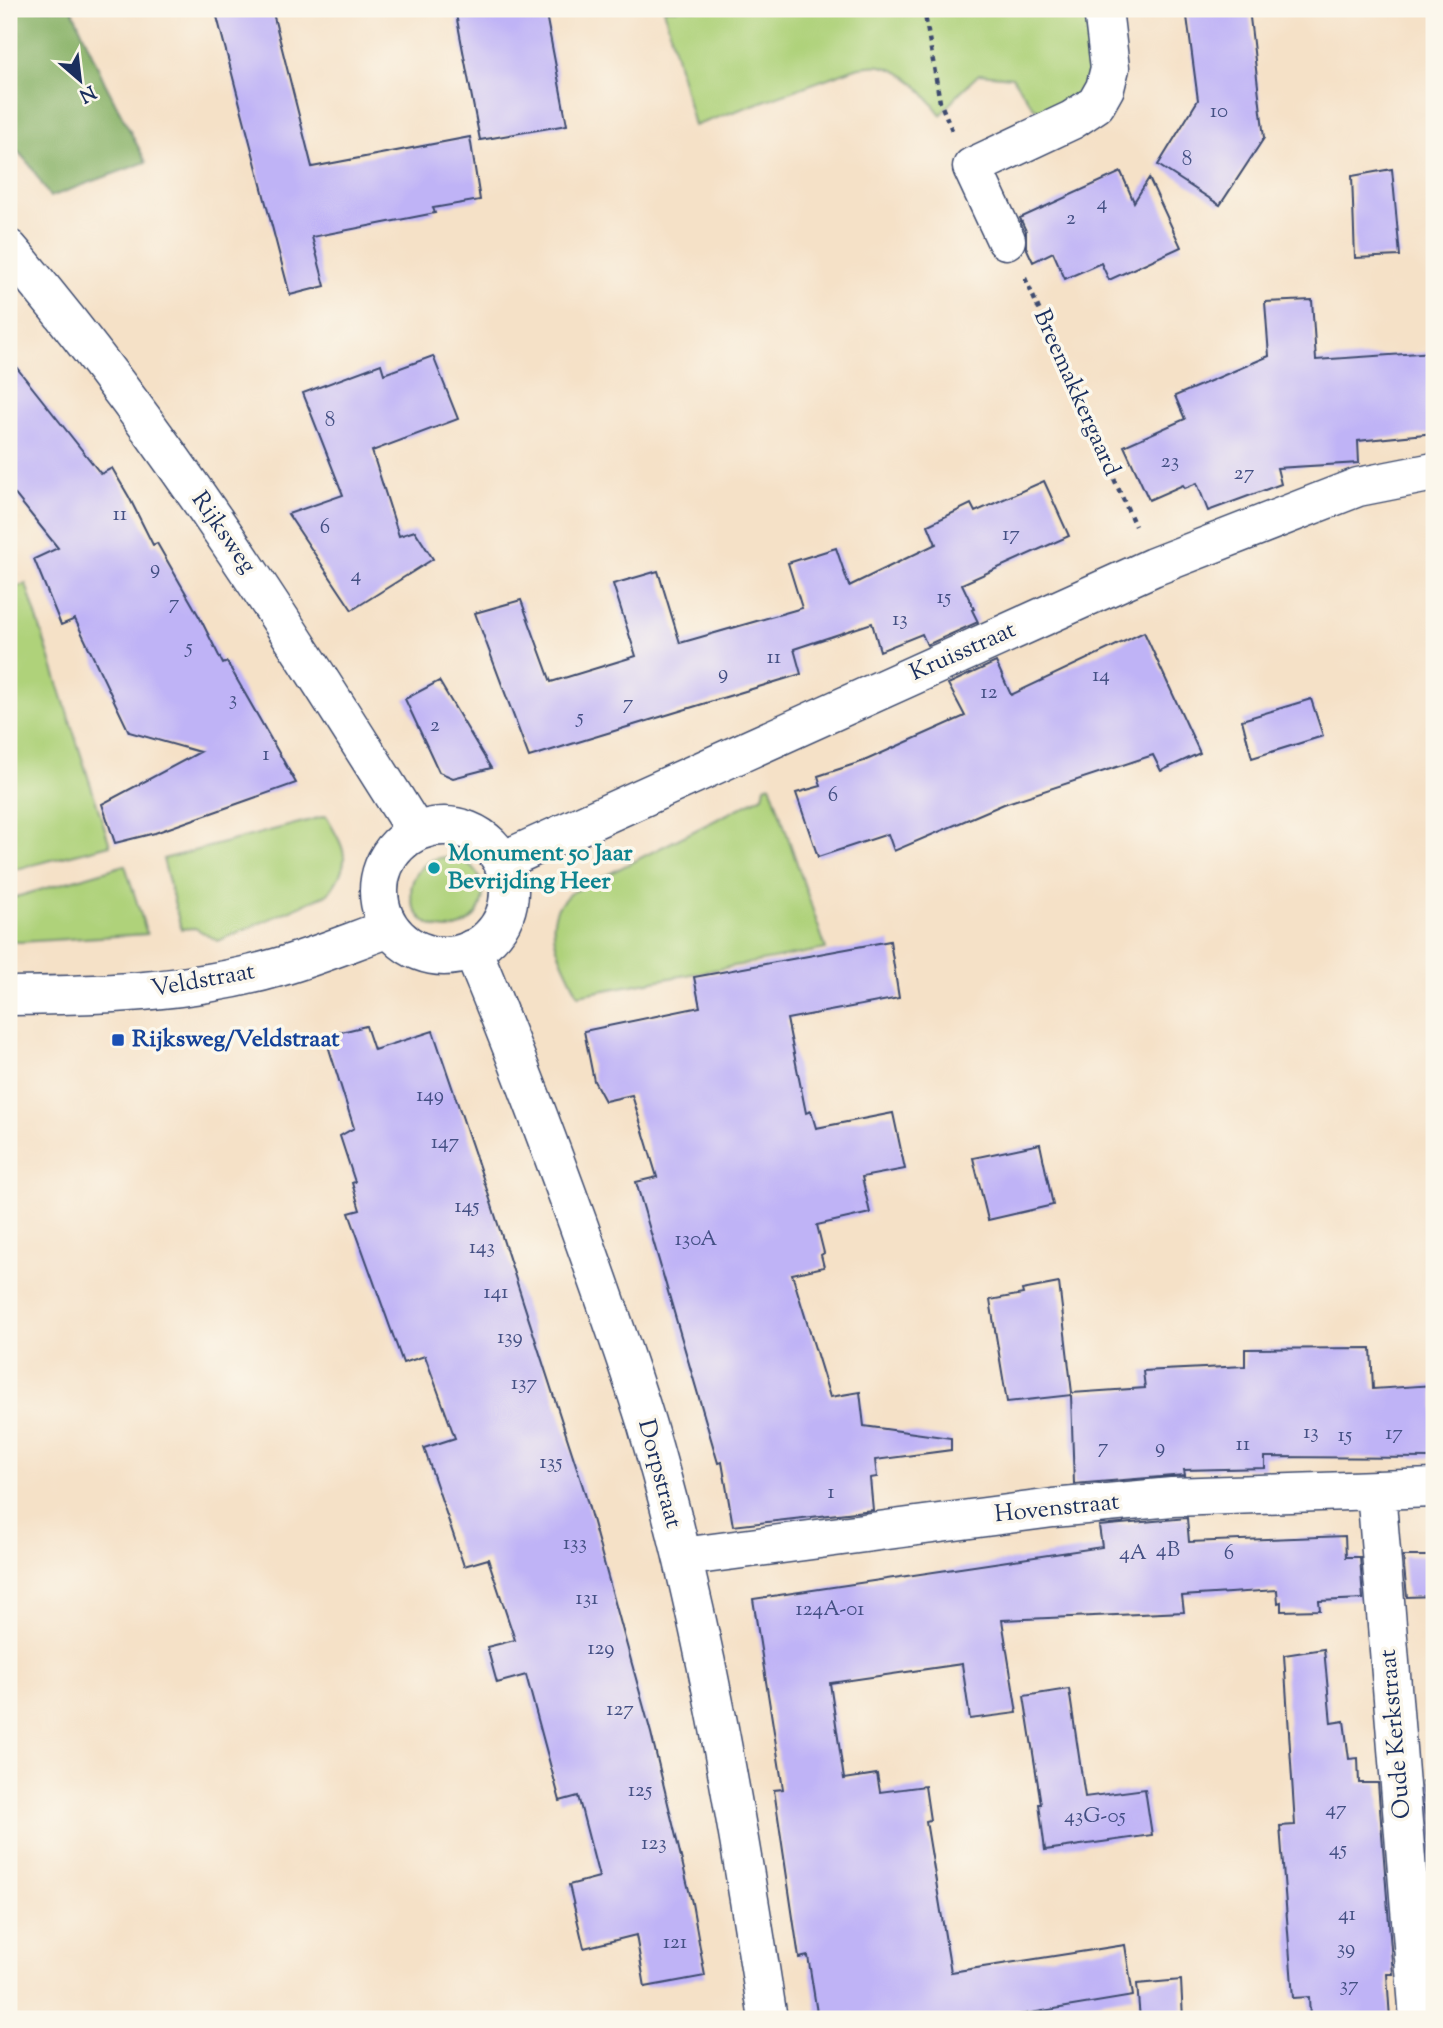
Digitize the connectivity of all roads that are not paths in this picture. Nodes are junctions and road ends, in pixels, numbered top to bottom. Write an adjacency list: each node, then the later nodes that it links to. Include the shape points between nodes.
1 (1103, 9): 2 (street, via 1110,68 1096,104 972,167)
2 (1006, 240)
3 (9, 249): 5 (street, Rijksweg, via 137,410 262,590)
4 (1434, 472): 6 (street, Kruisstraat, via 1358,488 1153,567)
5 (416, 832): 6 (street, via 445,826 466,830 489,844); 7 (street, via 395,849 380,881 380,900)
6 (502, 861): 8 (street, via 509,891 504,917 487,940)
7 (390, 928): 8 (street, via 423,952 454,956); 9 (street, Veldstraat, via 278,968 227,979 120,993)
8 (472, 949): 12 (street, Dorpstraat, via 606,1303 646,1423)
9 (9, 996)
10 (1434, 1488): 11 (street, Hovenstraat)
11 (1376, 1490): 12 (street, Hovenstraat, via 1172,1497 1053,1508); 14 (street, Oude Kerkstraat)
12 (682, 1557): 13 (street, Dorpstraat, via 720,1731)
13 (768, 2019)
14 (1419, 2019)

